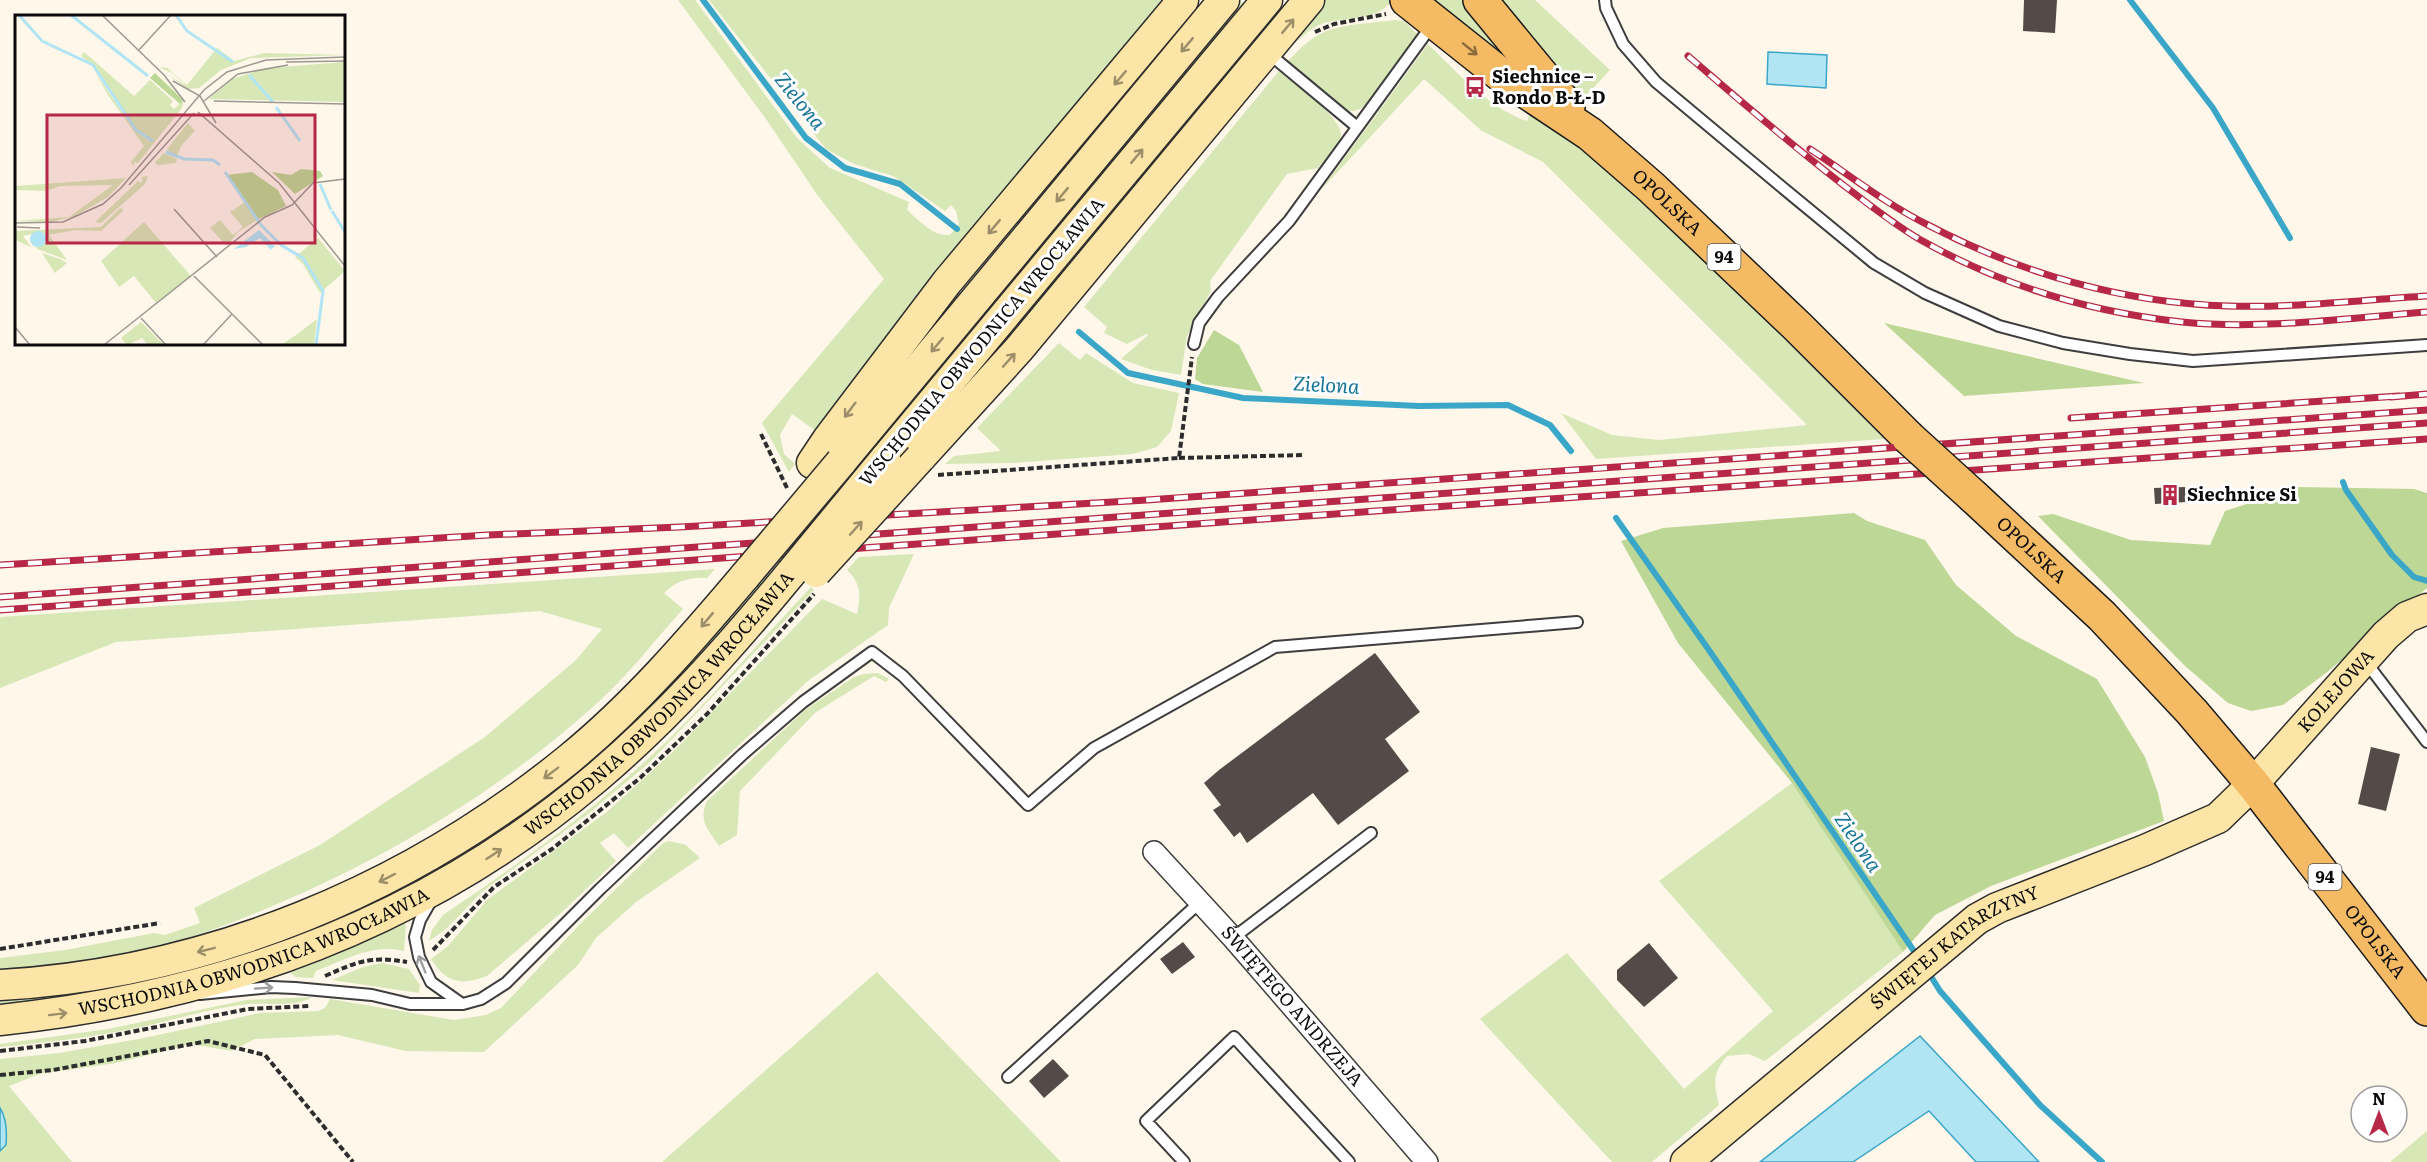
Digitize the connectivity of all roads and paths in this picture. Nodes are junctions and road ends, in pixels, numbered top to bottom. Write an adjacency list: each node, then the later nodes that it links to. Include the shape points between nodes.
1 (1184, 0): 17 (main road, one-way to 17, via 947,282 828,439)
2 (1224, 0): 17 (main road, WSCHODNIA OBWODNICA WROCŁAWIA, one-way to 17)
3 (1309, 0): 9 (main road, one-way to 3)
4 (1407, 0): 8 (main road, OPOLSKA / 94)
5 (1480, 0): 11 (main road, OPOLSKA / 94)
6 (1605, 0): 13 (lane, via 1623,44 1656,82 1776,183 1874,262 1925,293 1999,326 2063,343 2193,361)
7 (1262, 7): 20 (main road, WSCHODNIA OBWODNICA WROCŁAWIA, one-way to 7, bridge, via 885,459)
8 (1436, 20): 10 (lane); 11 (main road, OPOLSKA / 94, one-way to 11, via 1500,74)
9 (1267, 52): 10 (lane); 18 (main road, one-way to 9)
10 (1356, 126): 12 (lane, via 1289,221 1212,306 1200,323)
11 (1590, 134): 25 (main road, OPOLSKA / 94, bridge, via 1651,187 1908,436 2102,616)
12 (1194, 344): 16 (path)
13 (2427, 345)
14 (761, 434): 19 (path)
15 (1304, 455): 16 (path)
16 (1179, 458): 18 (path)
17 (826, 463): 35 (main road, WSCHODNIA OBWODNICA WROCŁAWIA, one-way to 35, bridge, via 774,542 672,662 596,736 469,833 333,904 216,948 87,976)
18 (925, 466): 20 (main road, one-way to 18, bridge)
19 (790, 492)
20 (803, 572): 28 (main road, WSCHODNIA OBWODNICA WROCŁAWIA, one-way to 20, via 513,841 596,778 686,693 744,628 791,594)
21 (2427, 609): 23 (main road, KOLEJOWA, via 2407,617)
22 (1577, 621): 38 (lane, via 1275,647 1094,748 1028,805 903,676 872,652 803,702 743,754 506,983 481,999)
23 (2362, 658): 24 (lane); 25 (main road, KOLEJOWA)
24 (2427, 742)
25 (2253, 784): 39 (main road, OPOLSKA / 94); 48 (main road, ŚWIĘTEJ KATARZYNY, via 2218,818 1977,919)
26 (1371, 833): 32 (lane)
27 (1154, 852): 29 (street, ŚWIĘTEGO ANDRZEJA)
28 (444, 884): 34 (lane, via 420,920 415,937); 37 (main road, WSCHODNIA OBWODNICA WROCŁAWIA, via 305,950)
29 (1199, 903): 32 (street, ŚWIĘTEGO ANDRZEJA); 43 (lane)
30 (471, 908): 34 (path, via 430,952)
31 (160, 923): 33 (path)
32 (1233, 938): 47 (street, ŚWIĘTEGO ANDRZEJA)
33 (0, 949)
34 (419, 957): 36 (path, via 407,962 375,958 357,963 320,978); 38 (lane, one-way to 34, via 431,982)
35 (0, 985)
36 (318, 989): 37 (lane, one-way to 36, via 213,994 271,987); 38 (lane, via 410,1004); 41 (path, via 317,1001 307,1007 248,1010 85,1041)
37 (164, 994): 40 (main road, WSCHODNIA OBWODNICA WROCŁAWIA, one-way to 37, via 72,1012)
38 (463, 1004)
39 (2427, 1009)
40 (0, 1020)
41 (0, 1051)
42 (0, 1076): 44 (path, via 208,1041 265,1055)
43 (1008, 1077)
44 (353, 1162)
45 (1184, 1162): 46 (lane, via 1146,1120 1234,1037)
46 (1349, 1162)
47 (1427, 1162)
48 (1686, 1162)

